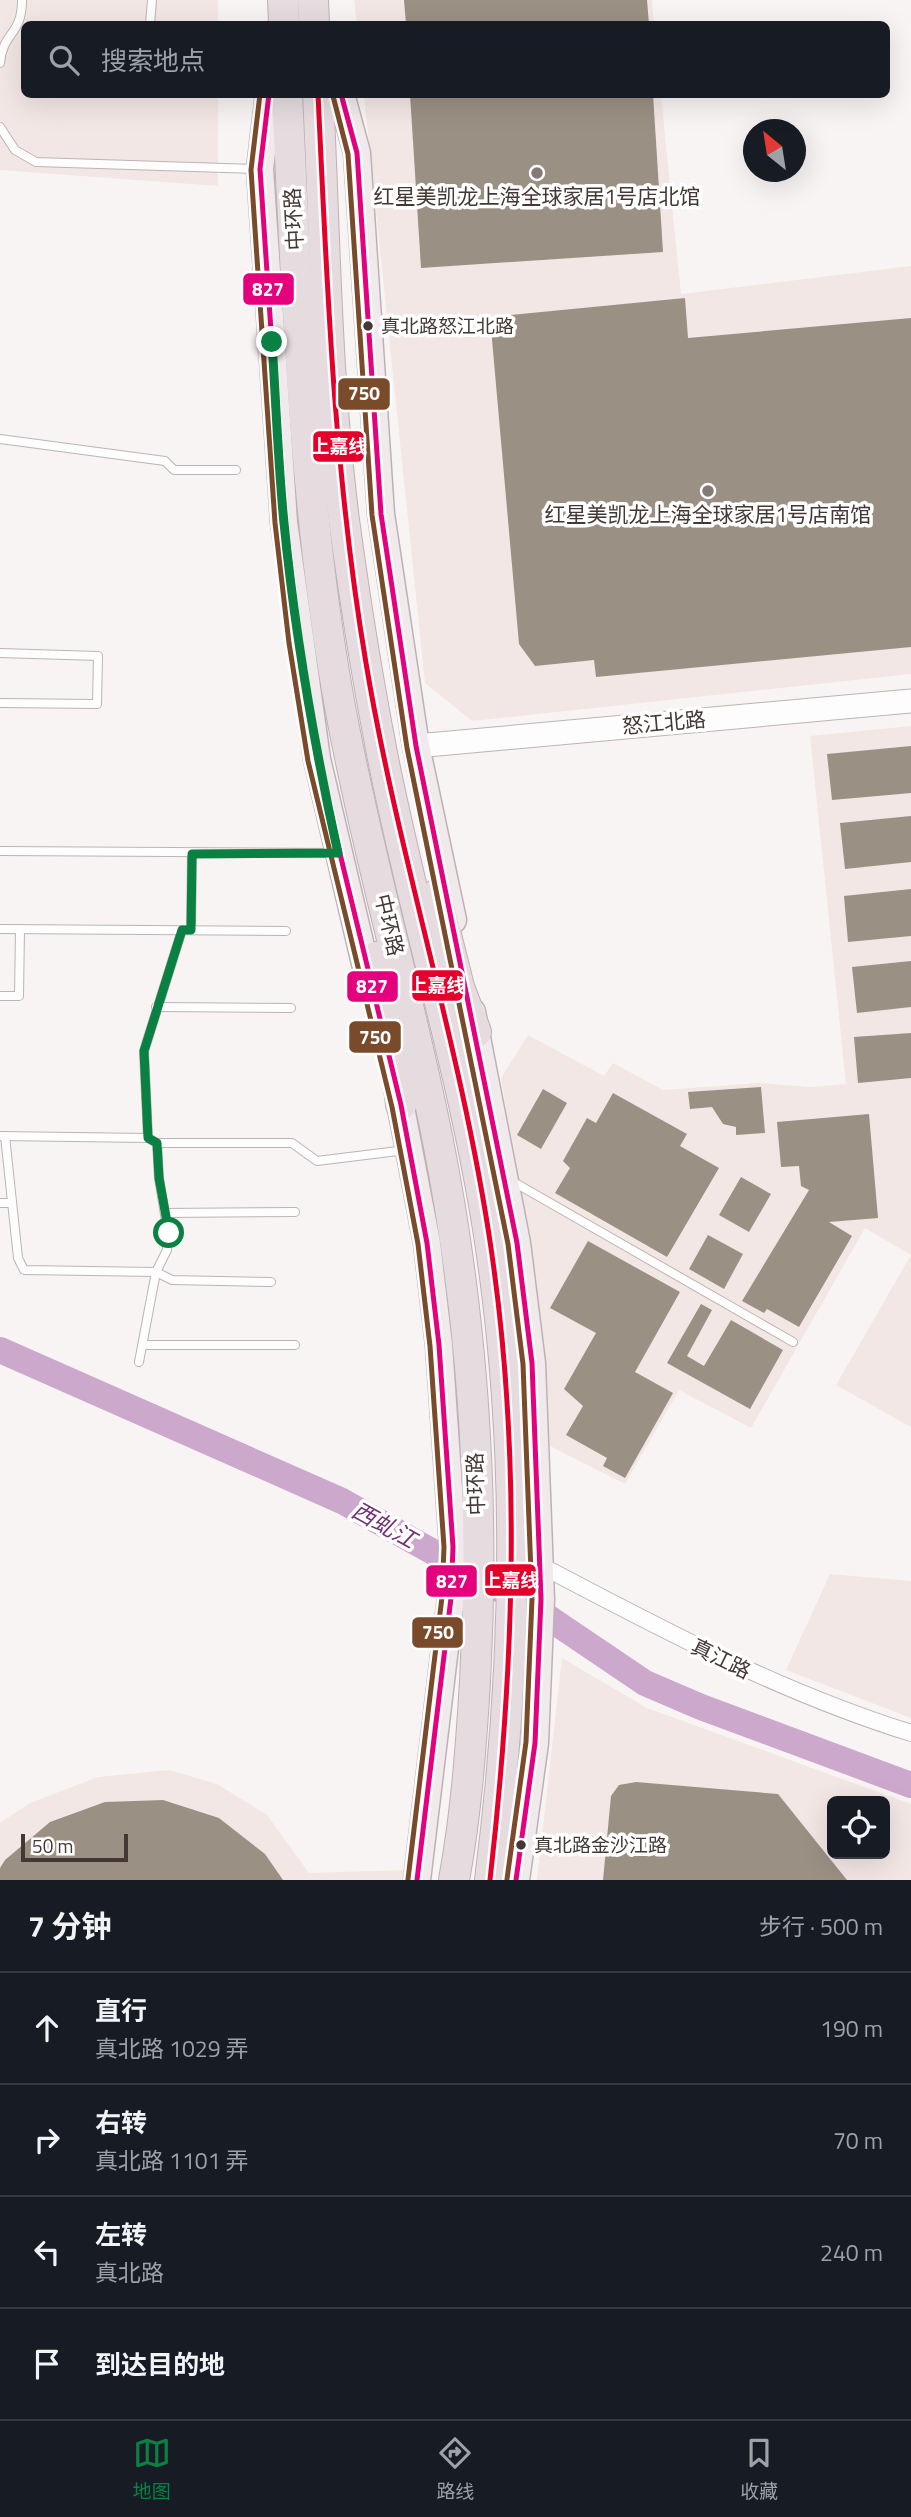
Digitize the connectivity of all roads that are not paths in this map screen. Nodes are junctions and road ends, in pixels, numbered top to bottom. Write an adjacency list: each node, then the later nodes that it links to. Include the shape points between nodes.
1 (22, 0): 7 (lane)
2 (152, 0): 8 (lane)
3 (275, 0): 9 (main road)
4 (282, 0): 10 (highway)
5 (313, 0): 11 (highway)
6 (320, 0): 12 (main road)
7 (21, 21)
8 (150, 21)
9 (276, 21)
10 (284, 21)
11 (314, 21)
12 (322, 21)
13 (21, 22): 14 (lane, via 3,44)
14 (0, 63)
15 (269, 98): 20 (main road)
16 (287, 98): 25 (highway, 中环路, via 313,521)
17 (318, 98): 23 (highway, 中环路)
18 (342, 98): 28 (main road, via 357,153 381,514)
19 (0, 127): 20 (lane, via 15,150 36,162)
20 (260, 169): 30 (main road, via 284,522 317,759)
21 (0, 439): 22 (lane, via 165,461 174,470)
22 (236, 470)
23 (344, 518): 39 (highway, via 368,605 408,793 459,987); 60 (highway, 中环路, via 380,741 470,1131 506,1360 514,1582 507,1740)
24 (0, 653): 27 (lane, via 99,656 97,704)
25 (338, 693): 40 (highway, via 350,816 396,1053); 59 (highway, 中环路, via 435,1125 471,1352 480,1562 471,1741)
26 (911, 701): 28 (street, 怒江北路)
27 (0, 703)
28 (416, 746): 39 (main road)
29 (0, 850): 31 (lane)
30 (338, 853): 31 (lane); 40 (main road)
31 (192, 858): 34 (lane)
32 (0, 929): 33 (lane)
33 (20, 929): 34 (lane); 36 (lane, via 19,996)
34 (187, 930): 35 (lane); 37 (lane)
35 (286, 931)
36 (0, 996)
37 (156, 1007): 38 (lane); 42 (lane, via 144,1051)
38 (292, 1008)
39 (476, 1032): 45 (main road)
40 (401, 1105): 44 (main road)
41 (3, 1136): 42 (lane); 47 (lane)
42 (148, 1138): 43 (lane)
43 (157, 1143): 44 (lane, via 292,1143 317,1161); 49 (lane)
44 (409, 1150): 58 (main road, via 427,1243 439,1345 453,1547)
45 (504, 1176): 52 (lane); 56 (main road, via 532,1363)
46 (0, 1203): 47 (lane)
47 (12, 1203): 50 (lane, via 18,1258 29,1272)
48 (295, 1212): 49 (lane)
49 (165, 1213): 50 (lane, via 167,1250)
50 (156, 1272): 51 (lane, via 172,1280); 53 (lane)
51 (271, 1282)
52 (793, 1342)
53 (143, 1345): 54 (lane); 55 (lane)
54 (295, 1345)
55 (139, 1362)
56 (540, 1565): 57 (street, 真江路, via 728,1663); 61 (main road, via 535,1743)
57 (911, 1733)
58 (417, 1880)
59 (454, 1880)
60 (490, 1880)
61 (516, 1880)

